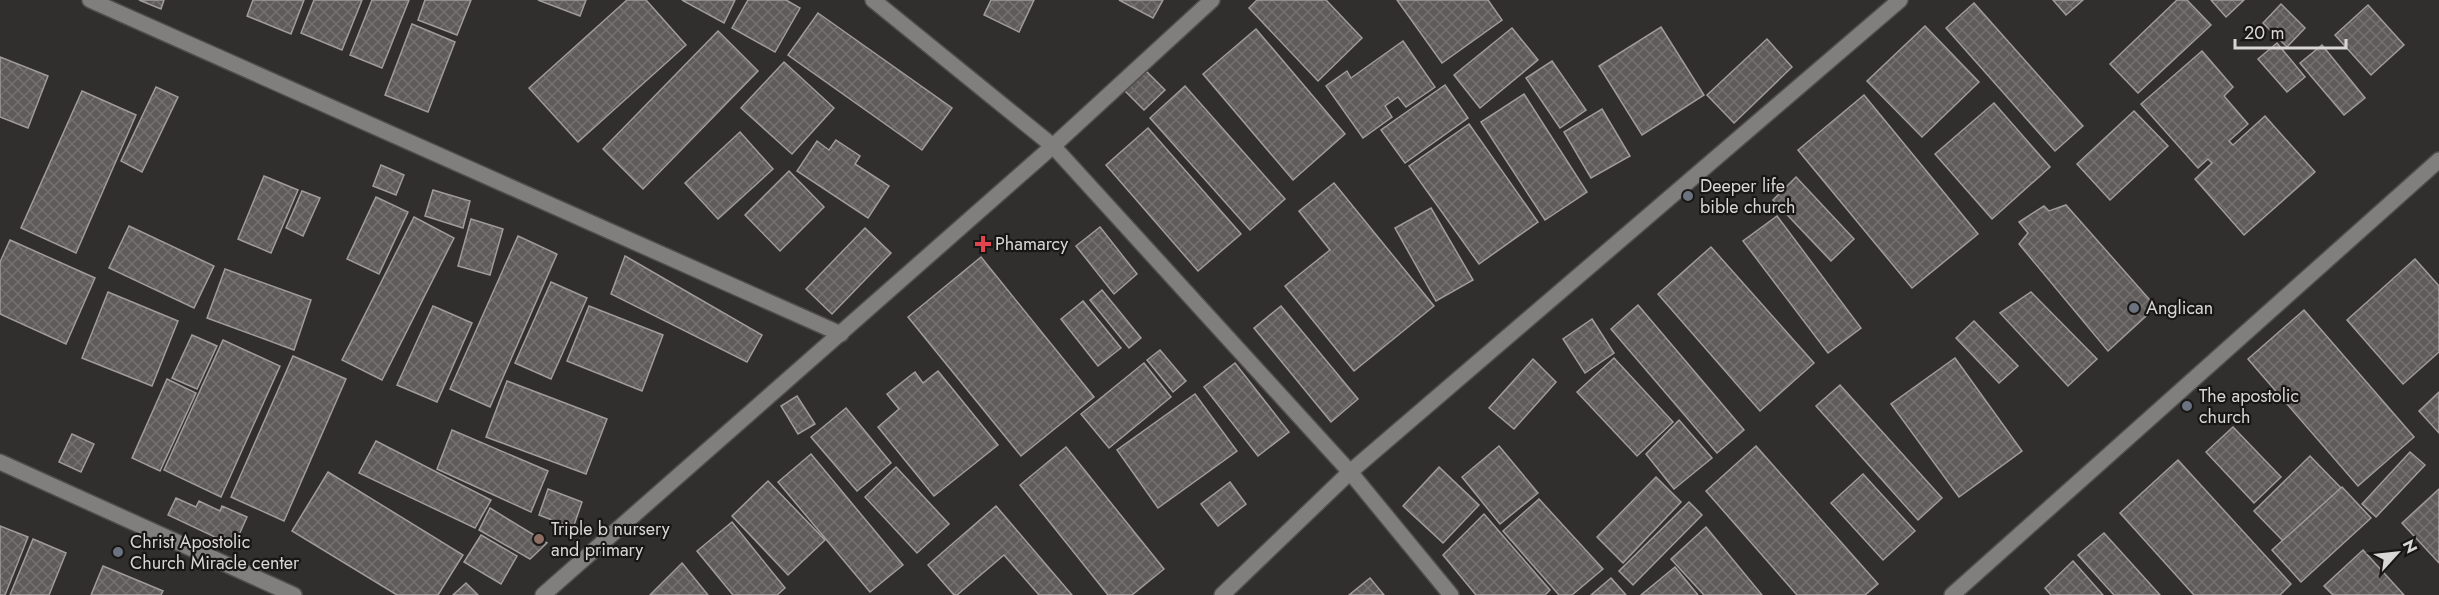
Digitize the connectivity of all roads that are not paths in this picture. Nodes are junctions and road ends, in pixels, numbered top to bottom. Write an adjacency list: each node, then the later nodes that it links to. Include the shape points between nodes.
1 (90, 0): 7 (street)
2 (873, 0): 5 (street)
3 (1212, 0): 5 (street)
4 (1900, 0): 9 (street)
5 (1053, 146): 7 (street); 9 (street)
6 (2439, 160): 14 (street)
7 (841, 334): 11 (street)
8 (0, 462): 10 (street)
9 (1350, 472): 12 (street); 13 (street)
10 (294, 595)
11 (543, 595)
12 (1222, 595)
13 (1451, 595)
14 (1952, 595)

